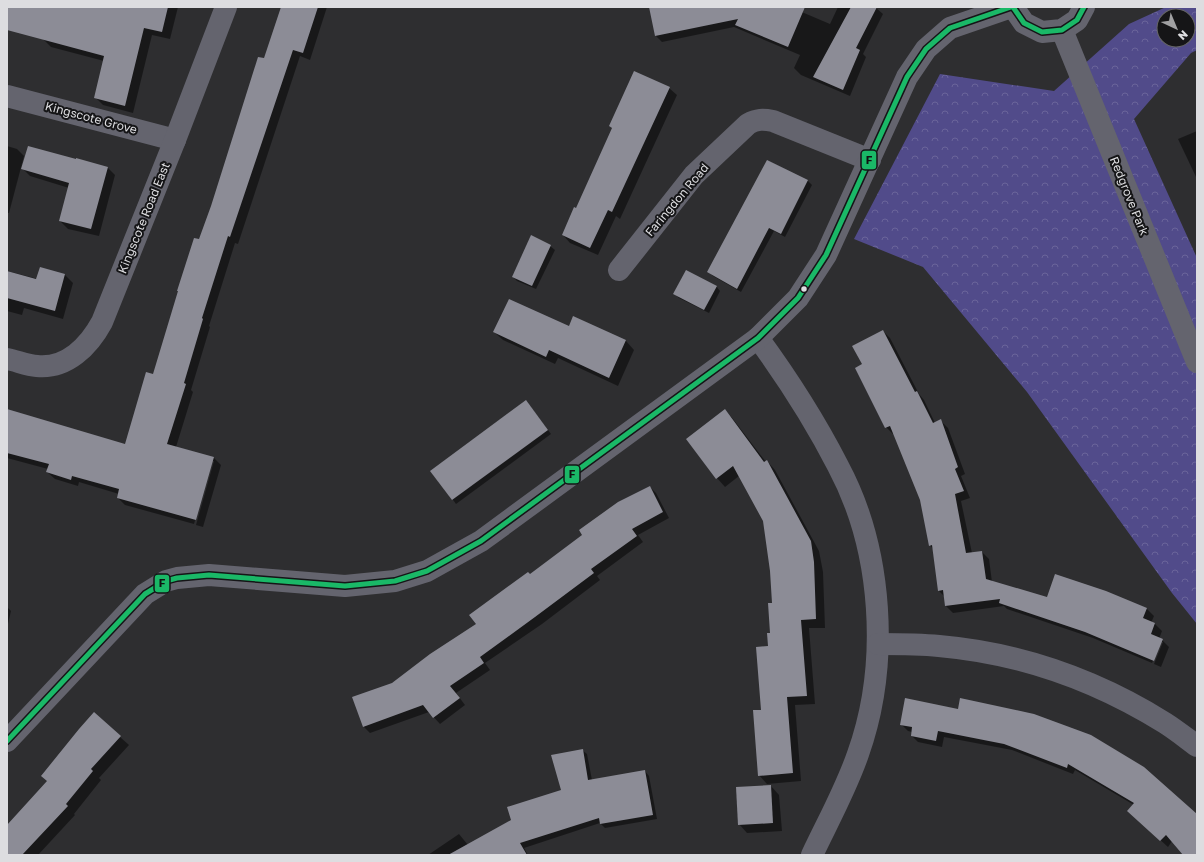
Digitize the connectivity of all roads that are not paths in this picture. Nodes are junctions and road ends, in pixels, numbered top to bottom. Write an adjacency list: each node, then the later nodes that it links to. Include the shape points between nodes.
1 (226, 7): 6 (street, Kingscote Road East)
2 (1012, 7): 4 (street, via 1024,23 1042,32); 7 (street, via 950,28 926,49 907,77)
3 (1084, 7): 4 (street, via 1077,20)
4 (1062, 30): 11 (street, Redgrove Park)
5 (7, 96): 6 (street, Kingscote Grove)
6 (175, 140): 10 (street, Kingscote Road East, via 95,335 86,346 63,362 37,366)
7 (870, 160): 8 (street, Faringdon Road, via 773,121 756,120 748,124 694,175); 9 (street, via 826,255 798,298)
8 (619, 270)
9 (758, 338): 12 (street, via 797,393 839,466 853,500 865,535 873,571); 13 (street, via 481,542 427,571 395,581 345,586 209,575 166,581 145,594)
10 (7, 359)
11 (1197, 362)
12 (878, 644): 14 (street, via 937,645 1038,664 1082,680 1125,700 1165,723); 15 (street, via 875,680 859,752 846,786)
13 (7, 741)
14 (1197, 746)
15 (812, 855)

